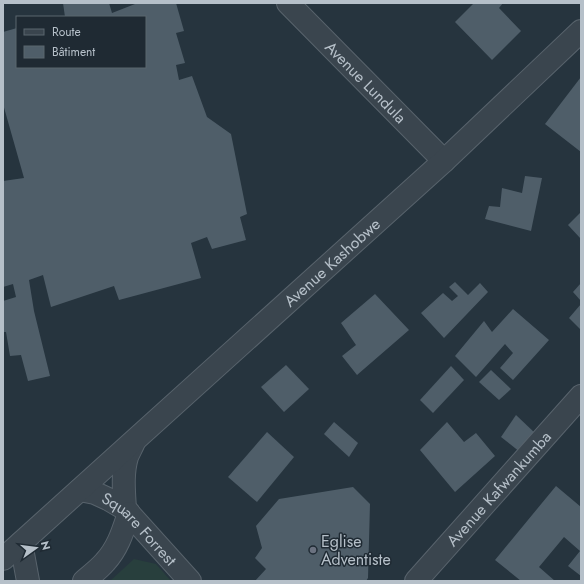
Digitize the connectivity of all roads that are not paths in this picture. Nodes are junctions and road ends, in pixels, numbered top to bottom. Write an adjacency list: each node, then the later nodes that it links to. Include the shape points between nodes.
1 (288, 3): 3 (street, Avenue Lundula)
2 (581, 31): 3 (street, Avenue Kashobwe)
3 (444, 161): 5 (street, Avenue Kashobwe)
4 (581, 396): 13 (street, Avenue Kafwankumba)
5 (135, 440): 6 (street, Avenue Kashobwe); 7 (street, via 124,471)
6 (80, 490): 7 (street, Square Forrest, via 108,499); 8 (street, Avenue Kashobwe)
7 (127, 511): 11 (street, via 122,535 114,550 105,563); 12 (street, Square Forrest)
8 (21, 543): 9 (street, Avenue Kashobwe); 10 (street)
9 (3, 559)
10 (28, 581)
11 (84, 581)
12 (190, 581)
13 (416, 581)

